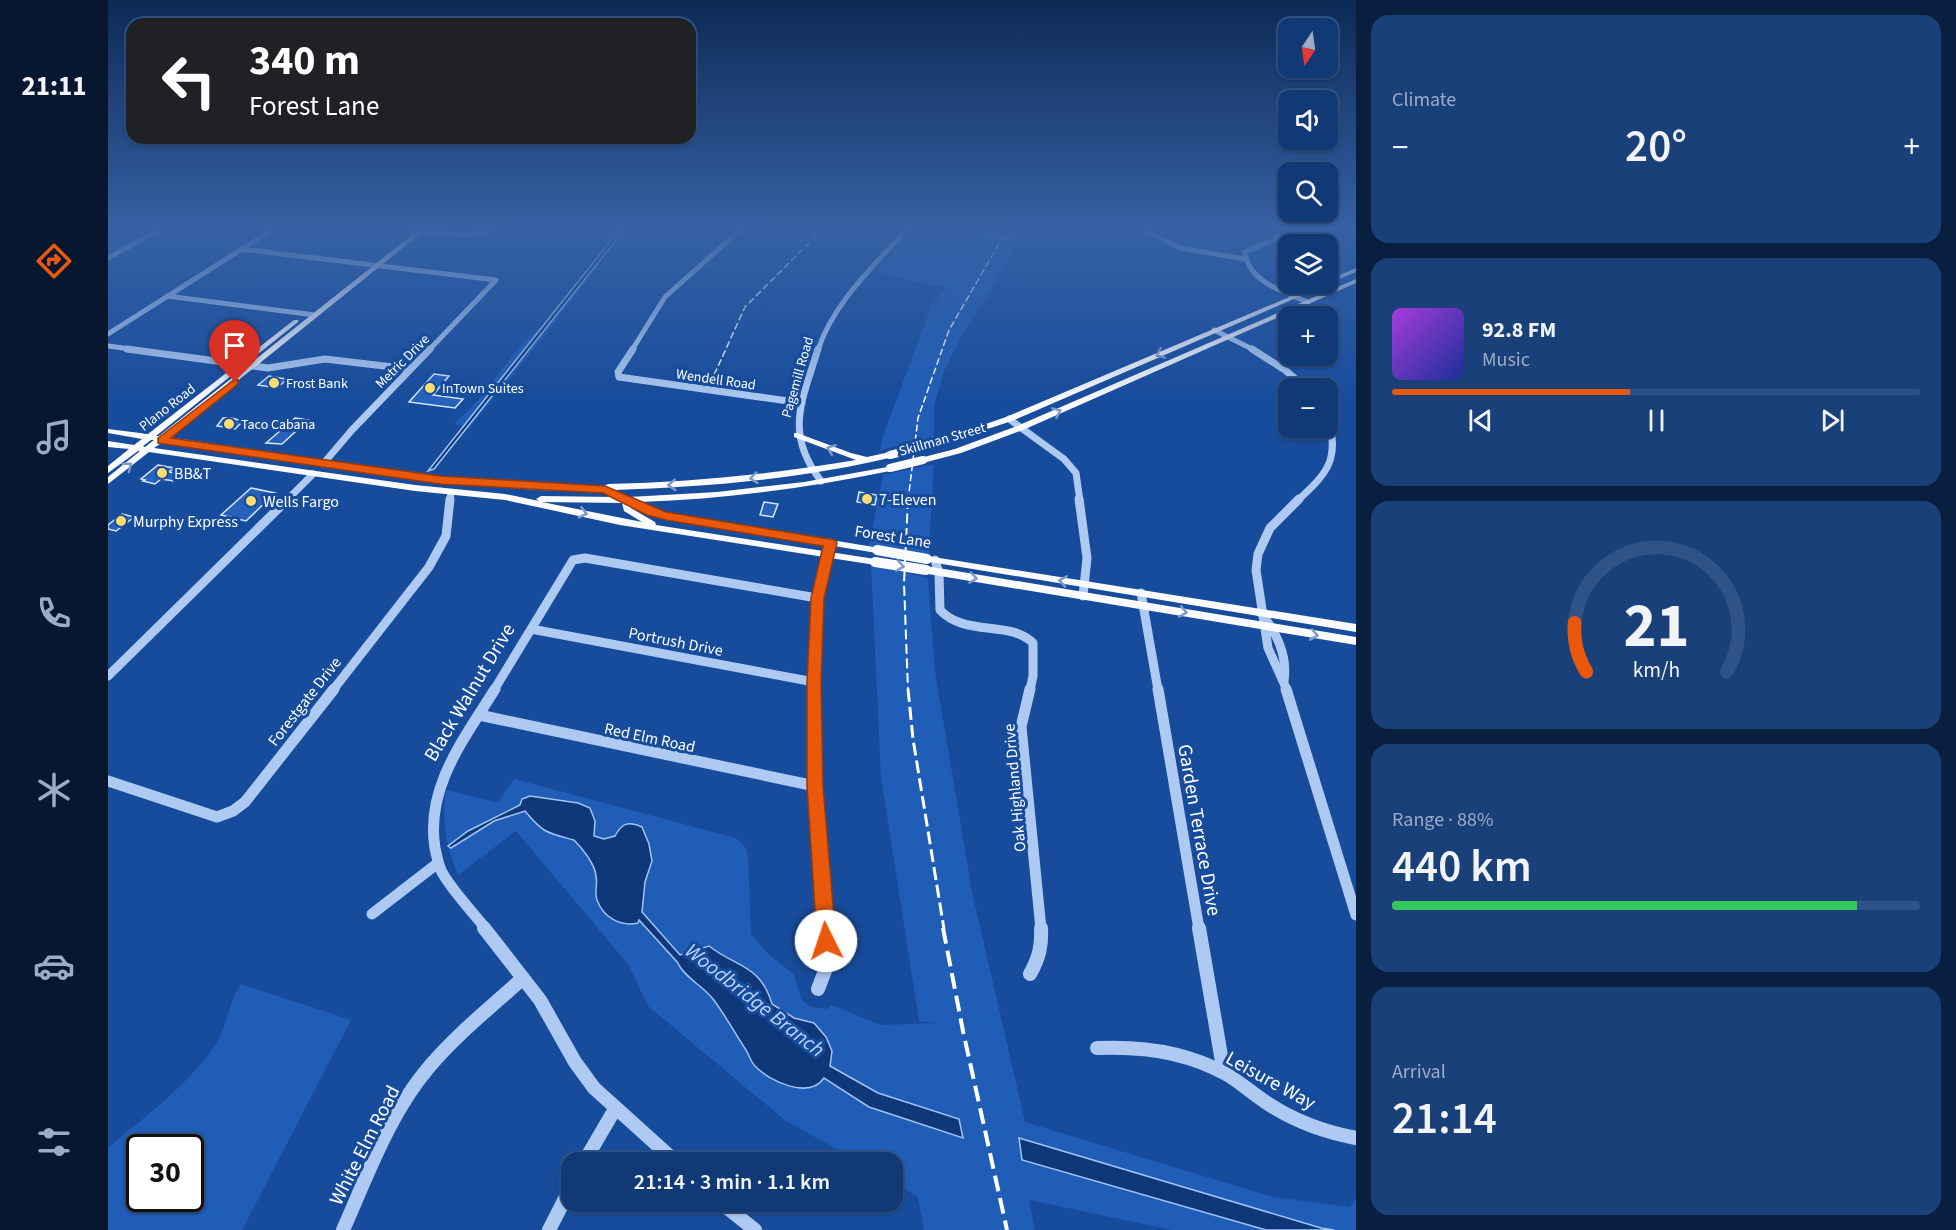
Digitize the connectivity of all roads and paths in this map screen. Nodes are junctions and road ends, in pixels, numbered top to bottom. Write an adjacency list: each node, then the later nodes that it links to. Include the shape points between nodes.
1 (181, 287): 10 (street)
2 (342, 287): 13 (main road, Plano Road)
3 (347, 287): 14 (main road, Plano Road)
4 (489, 287): 21 (street, Metric Drive)
5 (676, 287): 25 (street, Wendell Road, via 665,297 618,372 619,377)
6 (859, 287): 25 (street, Pagemill Road, via 827,327)
7 (1277, 287): 11 (street)
8 (1341, 287): 12 (main road, Skillman Street)
9 (1299, 294): 11 (main road, Skillman Street)
10 (167, 296): 13 (street); 16 (street)
11 (1294, 296): 12 (street); 15 (main road, Skillman Street)
12 (1308, 302): 17 (main road, Skillman Street)
13 (305, 314): 14 (street); 19 (main road, Plano Road)
14 (315, 315): 20 (main road, Plano Road)
15 (1214, 330): 17 (street); 22 (main road, Skillman Street, one-way to 22)
16 (108, 334)
17 (1228, 337): 23 (street, via 1273,361); 24 (main road, Skillman Street)
18 (108, 346): 19 (street)
19 (242, 365): 20 (street); 30 (main road, Plano Road)
20 (254, 367): 21 (street, via 284,367 325,359); 32 (main road, Plano Road)
21 (411, 369): 39 (street, Metric Drive)
22 (1119, 373): 24 (main road); 26 (main road, Skillman Street)
23 (1294, 378)
24 (1132, 380): 27 (main road, Skillman Street, one-way to 24)
25 (802, 403): 29 (street, Pagemill Road)
26 (1009, 419): 27 (street); 33 (main road, Skillman Street)
27 (1020, 428): 37 (main road, Skillman Street); 59 (street, via 1064,459 1076,473 1087,558)
28 (108, 431): 30 (main road, Forest Lane)
29 (797, 435): 38 (main road, one-way to 29); 41 (street, Pagemill Road)
30 (150, 438): 32 (main road, Forest Lane); 35 (main road, Plano Road)
31 (1335, 438): 64 (street, via 1331,472 1274,524 1261,545 1255,574)
32 (162, 440): 36 (main road, Plano Road); 39 (main road, Forest Lane)
33 (947, 440): 37 (main road); 38 (main road, Skillman Street, bridge)
34 (108, 444): 35 (main road, Forest Lane)
35 (136, 448): 36 (main road, Forest Lane); 40 (main road, Plano Road)
36 (148, 451): 42 (main road, Forest Lane); 43 (main road, Plano Road, one-way to 36)
37 (958, 451): 44 (main road, Skillman Street, bridge)
38 (867, 460): 41 (main road, Skillman Street)
39 (323, 464): 42 (main road); 45 (main road, Forest Lane)
40 (108, 470)
41 (812, 471): 44 (street, Pagemill Road); 46 (main road, Skillman Street, one-way to 46)
42 (313, 474): 48 (main road, Forest Lane); 69 (street)
43 (108, 481)
44 (821, 481): 50 (main road, Skillman Street)
45 (456, 482): 47 (main road, Forest Lane); 48 (main road)
46 (649, 486): 47 (main road, Skillman Street); 51 (main road)
47 (592, 488): 51 (main road, Forest Lane, via 605,489)
48 (452, 493): 49 (main road, Forest Lane); 72 (street, Forestgate Drive, via 446,536 429,567 245,802 217,817)
49 (505, 496): 51 (main road, Skillman Street); 53 (main road, Forest Lane, one-way to 53)
50 (672, 498): 51 (main road, Skillman Street); 52 (main road, via 662,507)
51 (626, 499): 52 (main road, Forest Lane); 53 (main road, via 627,509)
52 (666, 516): 54 (main road, Forest Lane)
53 (658, 527): 55 (main road, Forest Lane)
54 (740, 529): 55 (main road, via 732,534 709,530); 56 (main road, Forest Lane)
55 (695, 533): 56 (main road, Forest Lane)
56 (828, 549): 57 (main road, Forest Lane, bridge, via 877,550); 58 (main road, Forest Lane, one-way to 58, bridge); 62 (street)
57 (931, 559): 58 (street, Oak Highland Drive); 59 (main road, Forest Lane, one-way to 57)
58 (939, 573): 61 (main road, Forest Lane, one-way to 61); 77 (street, Oak Highland Drive, via 943,615 959,623 1018,633 1033,643 1034,668 1020,727 1042,942 1039,960)
59 (1084, 584): 60 (main road, Forest Lane); 61 (street)
60 (1141, 593): 63 (street, Garden Terrace Drive); 64 (main road, Forest Lane)
61 (1083, 596): 63 (main road, Forest Lane)
62 (817, 598): 67 (street, Black Walnut Drive, via 579,557 570,564); 70 (street)
63 (1143, 606): 65 (main road, Forest Lane, one-way to 65); 81 (street, Garden Terrace Drive)
64 (1261, 613): 65 (street); 66 (main road, Forest Lane)
65 (1268, 627): 68 (main road, Forest Lane, one-way to 68); 76 (street, via 1273,664 1284,681)
66 (1356, 628)
67 (531, 629): 70 (street, Portrush Drive); 71 (street, Black Walnut Drive)
68 (1356, 641)
69 (108, 676)
70 (814, 682): 73 (street)
71 (478, 715): 73 (street, Red Elm Road); 74 (street, Black Walnut Drive, via 451,761 435,803 433,834)
72 (108, 781)
73 (815, 786): 79 (street, via 828,963)
74 (438, 863): 75 (street); 78 (street, Black Walnut Drive)
75 (372, 915)
76 (1356, 915)
77 (1030, 974)
78 (523, 978): 82 (street, Black Walnut Drive, via 550,1015 575,1062); 88 (street, White Elm Road, via 429,1067 386,1138)
79 (818, 989)
80 (1097, 1048): 81 (street, Leisure Way, via 1126,1046 1161,1052)
81 (1224, 1073): 83 (street, Leisure Way, via 1277,1110 1335,1134)
82 (615, 1109): 84 (street); 85 (street, Black Walnut Drive)
83 (1356, 1138)
84 (590, 1152)
85 (664, 1152)
86 (561, 1207): 89 (street)
87 (732, 1212): 90 (street)
88 (343, 1230)
89 (549, 1230)
90 (755, 1230)

